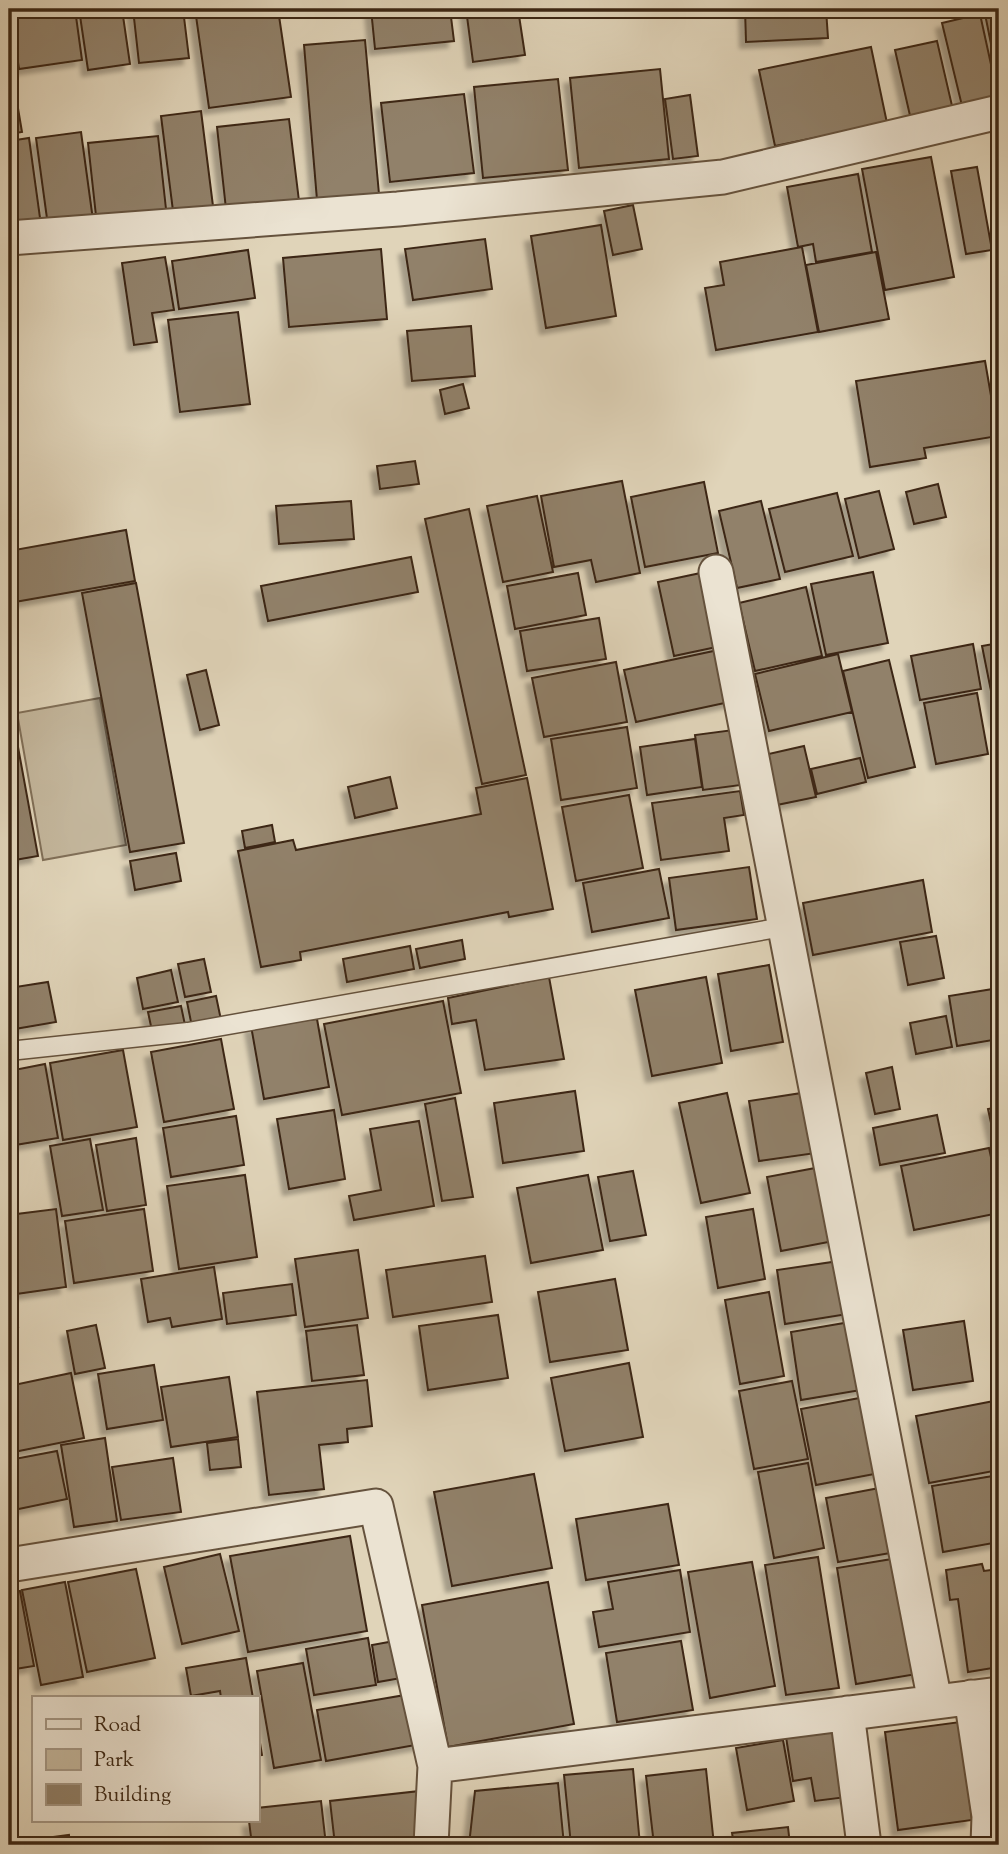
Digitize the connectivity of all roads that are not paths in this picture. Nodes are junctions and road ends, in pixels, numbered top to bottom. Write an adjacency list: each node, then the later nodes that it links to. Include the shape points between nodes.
1 (999, 112): 2 (street, via 723,177 398,209)
2 (9, 238)
3 (716, 572): 4 (street)
4 (783, 927): 5 (lane, via 188,1032); 8 (street)
5 (9, 1051)
6 (9, 1565): 10 (street, via 376,1506)
7 (985, 1696): 8 (street); 13 (street)
8 (935, 1702): 9 (street)
9 (847, 1713): 10 (street); 12 (street)
10 (435, 1766): 11 (street)
11 (432, 1845)
12 (864, 1845)
13 (988, 1845)

